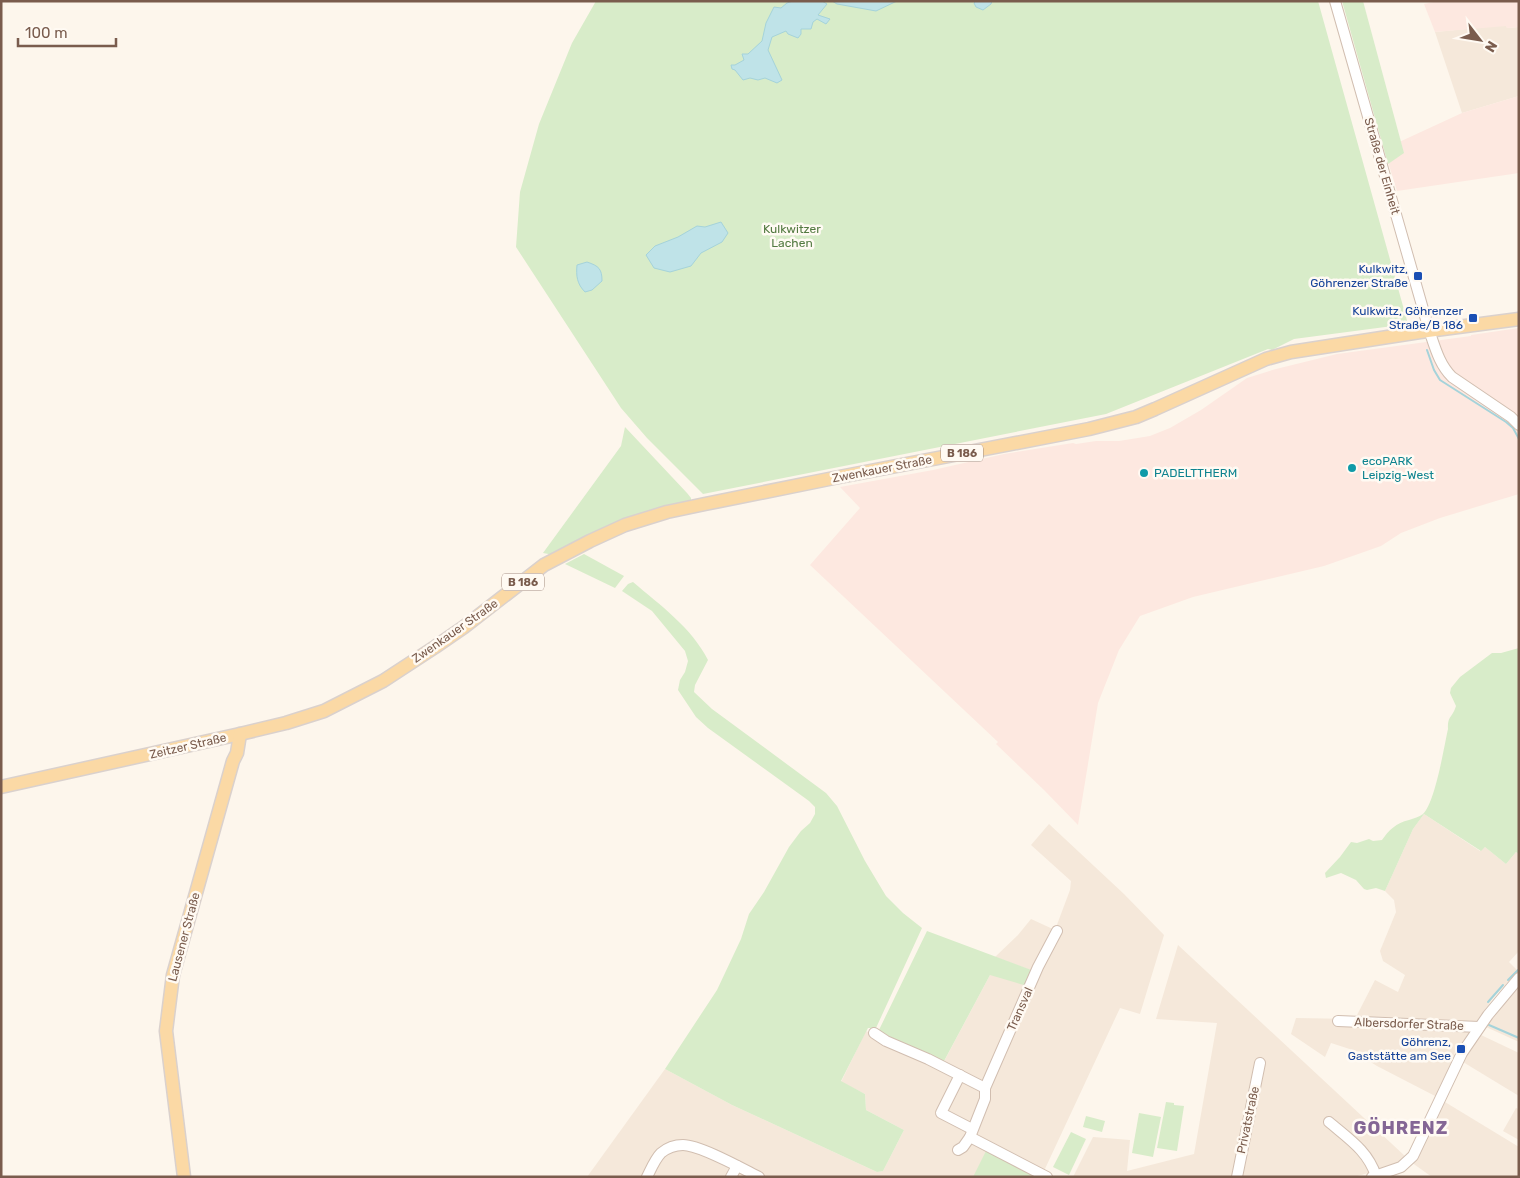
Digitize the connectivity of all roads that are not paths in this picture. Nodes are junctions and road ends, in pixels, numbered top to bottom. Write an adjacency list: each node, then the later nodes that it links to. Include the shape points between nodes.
1 (1335, 1): 3 (street, Straße der Einheit)
2 (1519, 319): 3 (main road, Zwenkauer Straße / B 186)
3 (1429, 330): 4 (street, Straße der Einheit, via 1445,370); 5 (main road, Zwenkauer Straße / B 186, via 1291,352 1136,417 1079,432 705,504 626,525 544,565 464,627)
4 (1519, 425)
5 (370, 688): 6 (main road, Zeitzer Straße / B 186, via 324,711)
6 (233, 736): 7 (main road, Zeitzer Straße / B 186); 21 (main road, Lausener Straße, via 233,761 173,975 166,1031)
7 (1, 786)
8 (1057, 931): 15 (street, Transval)
9 (1519, 978): 11 (street, Albersdorfer Straße)
10 (1338, 1021): 11 (street, Albersdorfer Straße)
11 (1479, 1027): 20 (street, Albersdorfer Straße, via 1456,1064 1413,1156 1401,1168)
12 (874, 1033): 14 (street)
13 (1260, 1062): 26 (street, Privatstraße)
14 (960, 1075): 15 (street); 17 (street, via 941,1113)
15 (985, 1088): 17 (street, Transval, via 986,1099)
16 (1329, 1122): 20 (street, via 1367,1155)
17 (971, 1133): 18 (street, Transval); 25 (street)
18 (958, 1150)
19 (737, 1166): 22 (street, via 709,1152 684,1145 661,1153); 23 (street); 24 (street)
20 (1374, 1176)
21 (184, 1177)
22 (647, 1177)
23 (731, 1177)
24 (759, 1177)
25 (1047, 1177)
26 (1237, 1177)

